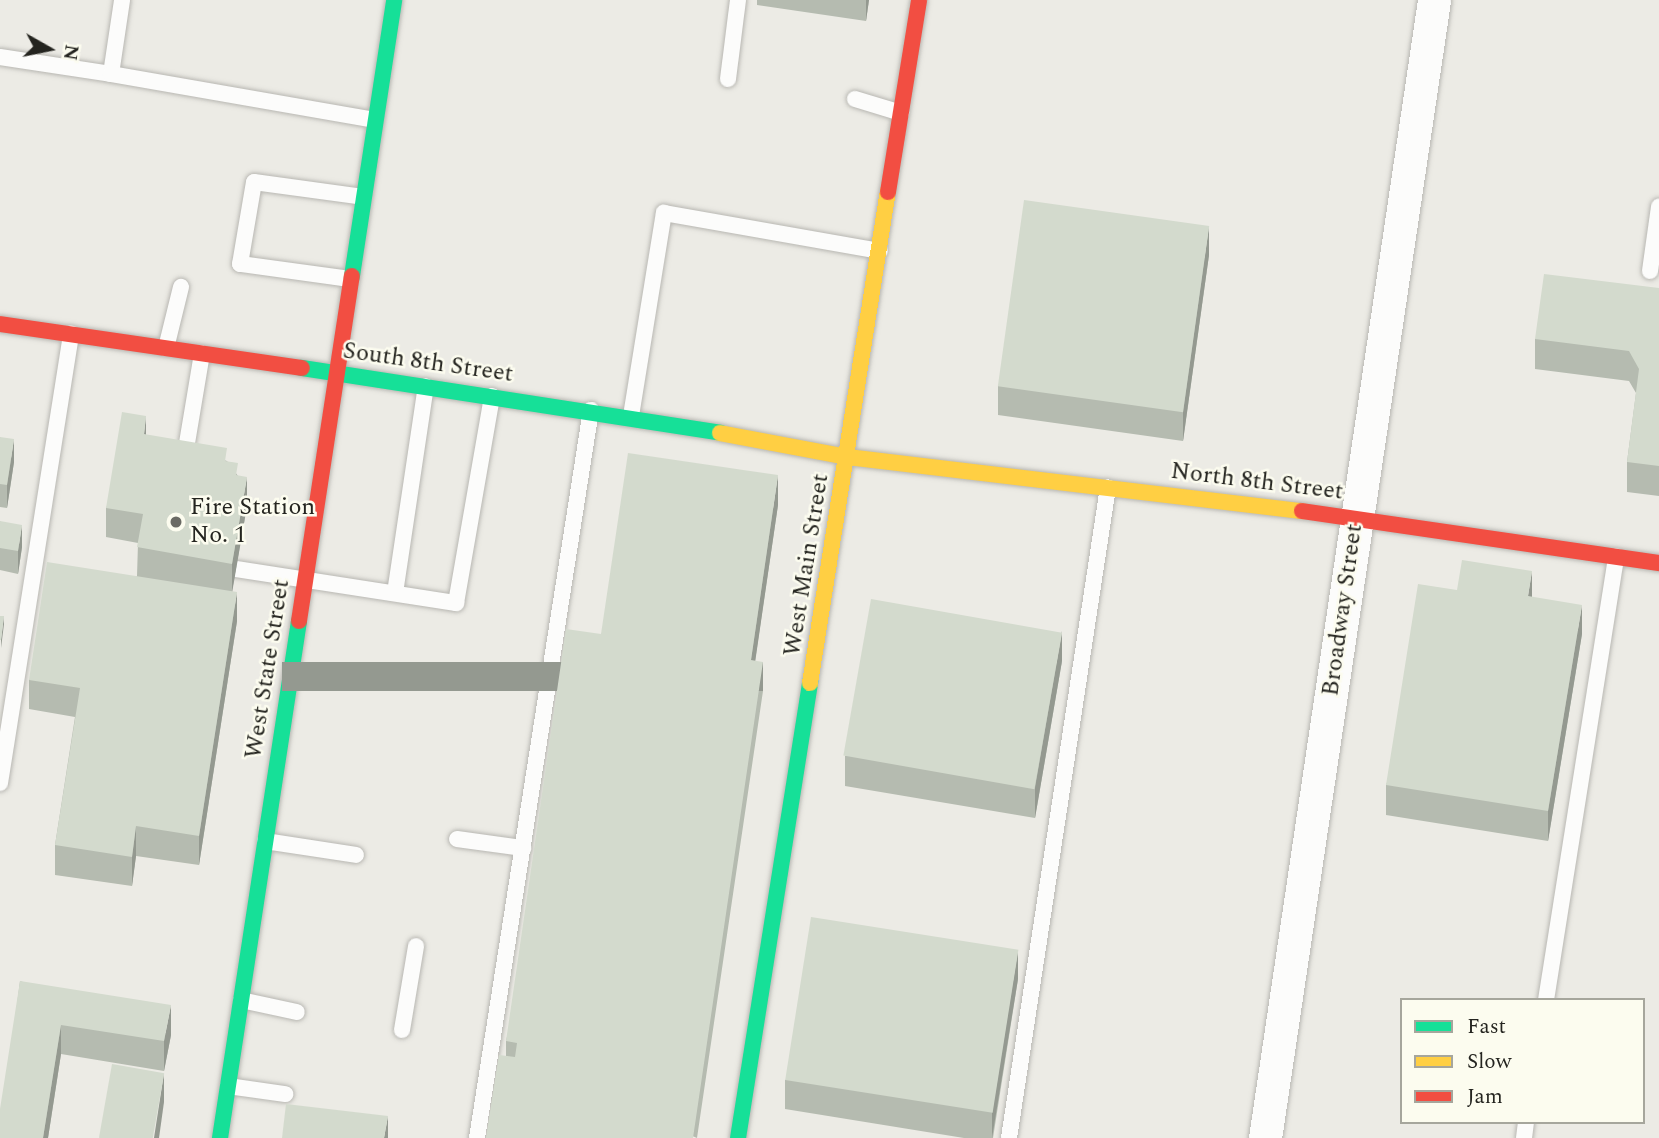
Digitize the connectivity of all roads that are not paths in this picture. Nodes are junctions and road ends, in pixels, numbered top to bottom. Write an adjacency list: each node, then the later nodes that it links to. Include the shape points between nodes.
1 (122, 0): 7 (lane)
2 (394, 0): 11 (street, West State Street)
3 (738, 0): 8 (lane)
4 (919, 0): 10 (street, West Main Street)
5 (1434, 0): 30 (street, Broadway Street)
6 (0, 57): 7 (lane)
7 (111, 74): 11 (lane)
8 (728, 79)
9 (855, 99): 10 (lane)
10 (901, 113): 14 (street, West Main Street)
11 (375, 120): 12 (street, West State Street)
12 (363, 197): 16 (street, West State Street); 16 (lane, via 254,182 240,264)
13 (1659, 207): 15 (lane)
14 (880, 251): 26 (lane, via 664,213); 27 (street, West Main Street)
15 (1650, 271)
16 (350, 279): 22 (street, West State Street)
17 (181, 287): 20 (lane)
18 (0, 324): 19 (street, South 8th Street)
19 (71, 334): 20 (street, South 8th Street); 36 (lane)
20 (166, 348): 21 (street, South 8th Street)
21 (202, 353): 22 (street, South 8th Street); 28 (lane)
22 (335, 373): 23 (street, South 8th Street); 34 (street, West State Street)
23 (426, 386): 24 (street, South 8th Street); 35 (lane)
24 (492, 396): 25 (street, South 8th Street); 35 (lane, via 456,603)
25 (591, 410): 26 (street, South 8th Street); 39 (lane)
26 (631, 416): 27 (street, South 8th Street)
27 (848, 457): 29 (street, North 8th Street); 50 (street, West Main Street)
28 (183, 470)
29 (1108, 486): 30 (street, North 8th Street); 51 (lane)
30 (1357, 518): 31 (street, North 8th Street); 52 (street, Broadway Street)
31 (1616, 556): 32 (street, North 8th Street); 42 (lane)
32 (1659, 563)
33 (236, 569): 34 (lane)
34 (304, 579): 35 (lane); 38 (street, West State Street)
35 (395, 593)
36 (0, 783)
37 (457, 839): 39 (lane)
38 (265, 841): 40 (lane); 43 (street, West State Street)
39 (523, 848): 49 (lane)
40 (356, 855)
41 (416, 946): 45 (lane)
42 (1546, 998)
43 (241, 1000): 44 (lane); 46 (street, West State Street)
44 (297, 1012)
45 (402, 1030)
46 (228, 1086): 47 (lane); 48 (street, West State Street)
47 (285, 1094)
48 (220, 1138)
49 (478, 1138)
50 (738, 1138)
51 (1009, 1138)
52 (1265, 1138)

